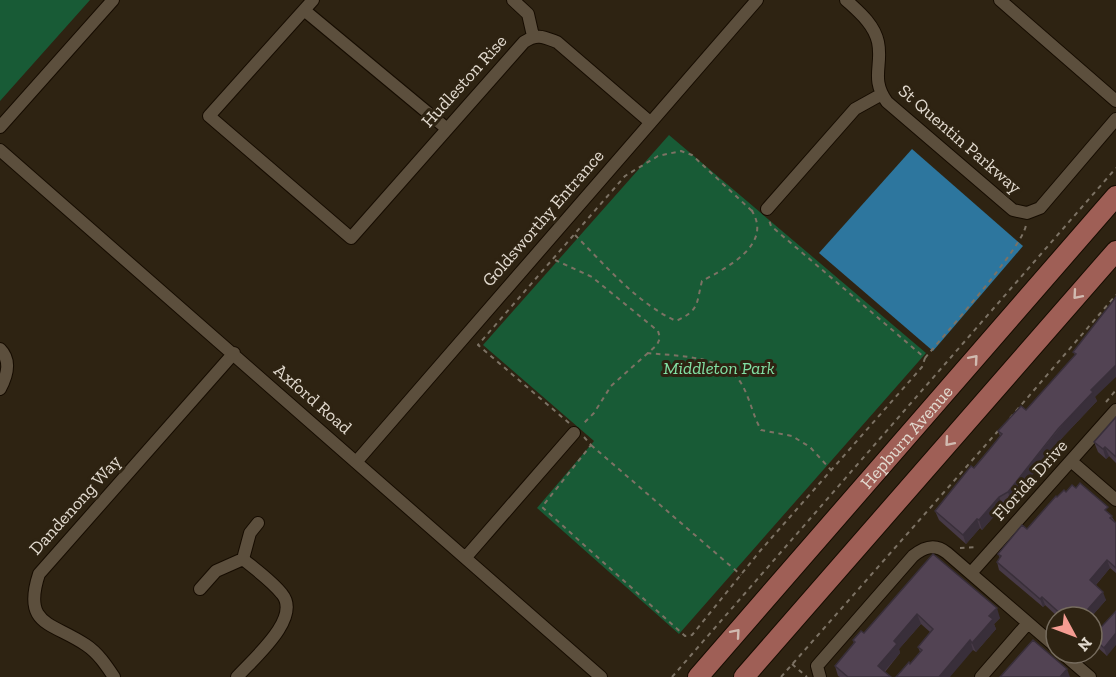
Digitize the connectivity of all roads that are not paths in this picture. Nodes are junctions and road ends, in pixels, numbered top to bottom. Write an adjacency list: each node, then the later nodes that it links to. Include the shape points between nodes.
1 (113, 0): 13 (street)
2 (313, 0): 7 (street)
3 (513, 0): 8 (street, via 528,14)
4 (846, 0): 9 (street, St Quentin Parkway, via 876,35 877,77)
5 (1000, 0): 10 (street)
6 (753, 1): 12 (street, Goldsworthy Entrance)
7 (304, 10): 14 (street); 14 (street, Hudleston Rise, via 209,116 351,238)
8 (533, 36): 12 (street, Hudleston Rise, via 557,42); 14 (street, Hudleston Rise)
9 (882, 94): 11 (street, St Quentin Parkway, via 1007,205 1027,213 1040,208); 17 (street, via 855,109)
10 (1116, 100)
11 (1116, 119)
12 (650, 122): 24 (street, Goldsworthy Entrance)
13 (0, 126)
14 (446, 128)
15 (0, 150): 20 (street, Axford Road)
16 (1116, 196): 39 (main road, Hepburn Avenue, one-way to 16)
17 (767, 209)
18 (1116, 251): 34 (main road, Hepburn Avenue, one-way to 34)
19 (0, 350): 21 (street, via 8,369)
20 (234, 353): 24 (street, Axford Road); 36 (street, Dandenong Way, via 39,574 32,596 38,615 86,645)
21 (0, 388)
22 (1116, 410): 25 (street, Florida Drive)
23 (576, 432): 28 (street)
24 (357, 461): 28 (street, Axford Road)
25 (1071, 461): 26 (street); 30 (street, Florida Drive)
26 (1116, 500)
27 (258, 523): 29 (street, via 250,533)
28 (466, 557): 38 (street, Axford Road)
29 (243, 559): 31 (street, via 216,571); 37 (street, via 283,595 288,607 284,624)
30 (971, 573): 32 (street); 42 (street, via 934,546 923,548 818,666)
31 (200, 589)
32 (1028, 623): 33 (street); 43 (street)
33 (1044, 637)
34 (777, 638): 40 (main road, Hepburn Avenue); 41 (main road)
35 (1076, 665): 44 (street)
36 (114, 677)
37 (237, 677)
38 (601, 677)
39 (698, 677)
40 (744, 677)
41 (752, 677)
42 (820, 677)
43 (981, 677)
44 (1090, 677)

